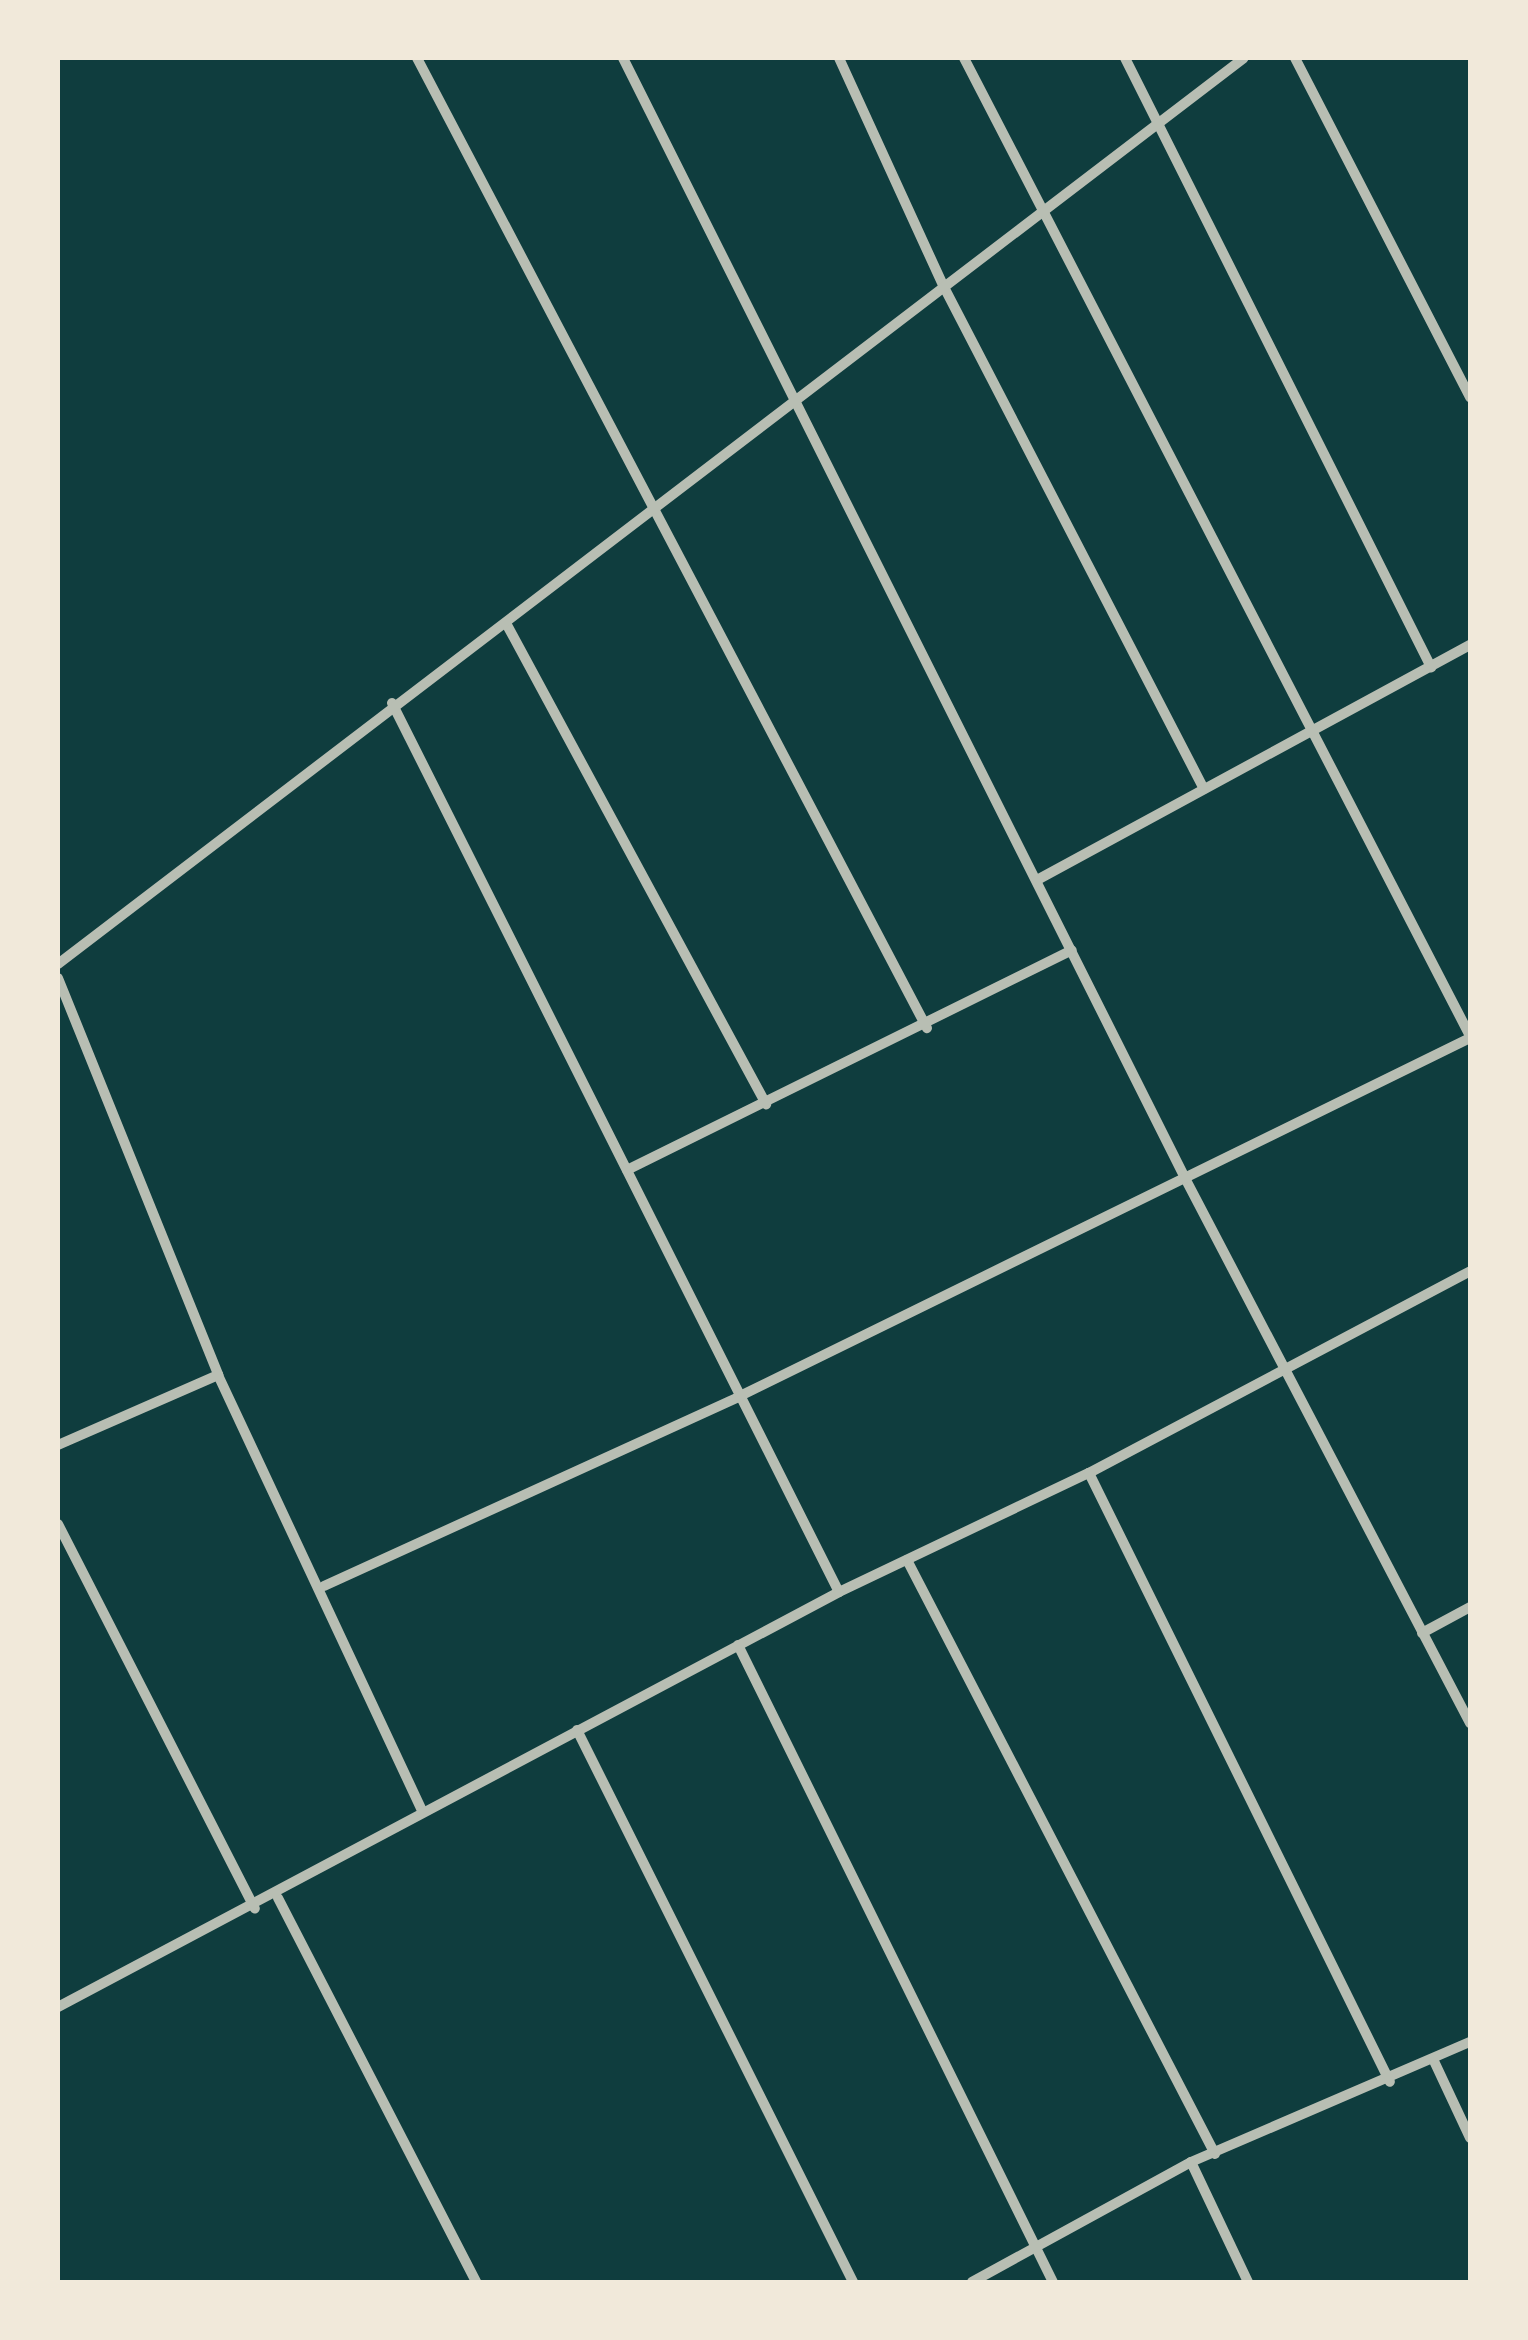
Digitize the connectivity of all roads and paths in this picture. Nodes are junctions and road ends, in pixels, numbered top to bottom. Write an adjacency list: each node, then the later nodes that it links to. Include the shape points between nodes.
1 (417, 58): 13 (street)
2 (623, 58): 12 (street)
3 (840, 58): 10 (street)
4 (964, 58): 9 (street)
5 (1125, 58): 8 (street)
6 (1244, 58): 8 (street)
7 (1295, 58): 11 (street)
8 (1158, 124): 9 (street); 16 (street)
9 (1045, 212): 10 (street); 18 (street)
10 (945, 289): 12 (street); 19 (street)
11 (1470, 397)
12 (800, 402): 13 (street); 20 (street)
13 (658, 511): 14 (street); 24 (street)
14 (508, 625): 17 (street); 26 (street)
15 (1470, 645): 16 (street)
16 (1431, 667): 18 (street)
17 (392, 703): 22 (street); 27 (street)
18 (1315, 729): 19 (street); 25 (street)
19 (1204, 789): 20 (street)
20 (1037, 880): 21 (street)
21 (1072, 950): 24 (street); 28 (street)
22 (58, 964)
23 (58, 978): 31 (street)
24 (927, 1028): 26 (street)
25 (1470, 1037): 28 (street)
26 (766, 1104): 27 (street)
27 (626, 1170): 32 (street)
28 (1186, 1180): 30 (street); 32 (street)
29 (1470, 1271): 30 (street)
30 (1289, 1365): 34 (street); 40 (street)
31 (218, 1375): 33 (street); 37 (street)
32 (740, 1396): 37 (street); 38 (street)
33 (58, 1445)
34 (1089, 1474): 36 (street); 50 (street)
35 (58, 1524): 46 (street)
36 (906, 1560): 38 (street); 52 (street)
37 (324, 1586): 44 (street)
38 (838, 1592): 41 (street)
39 (1470, 1607): 40 (street)
40 (1422, 1632): 42 (street)
41 (738, 1645): 43 (street); 54 (street)
42 (1470, 1723)
43 (578, 1730): 44 (street); 56 (street)
44 (422, 1811): 45 (street)
45 (278, 1898): 46 (street); 55 (street)
46 (255, 1909): 47 (street)
47 (58, 2007)
48 (1470, 2042): 49 (street)
49 (1434, 2061): 50 (street); 51 (street)
50 (1390, 2082): 52 (street)
51 (1470, 2138)
52 (1215, 2154): 53 (street)
53 (1192, 2162): 54 (street); 59 (street)
54 (1036, 2248): 57 (street); 58 (street)
55 (476, 2282)
56 (853, 2282)
57 (972, 2282)
58 (1053, 2282)
59 (1248, 2282)

